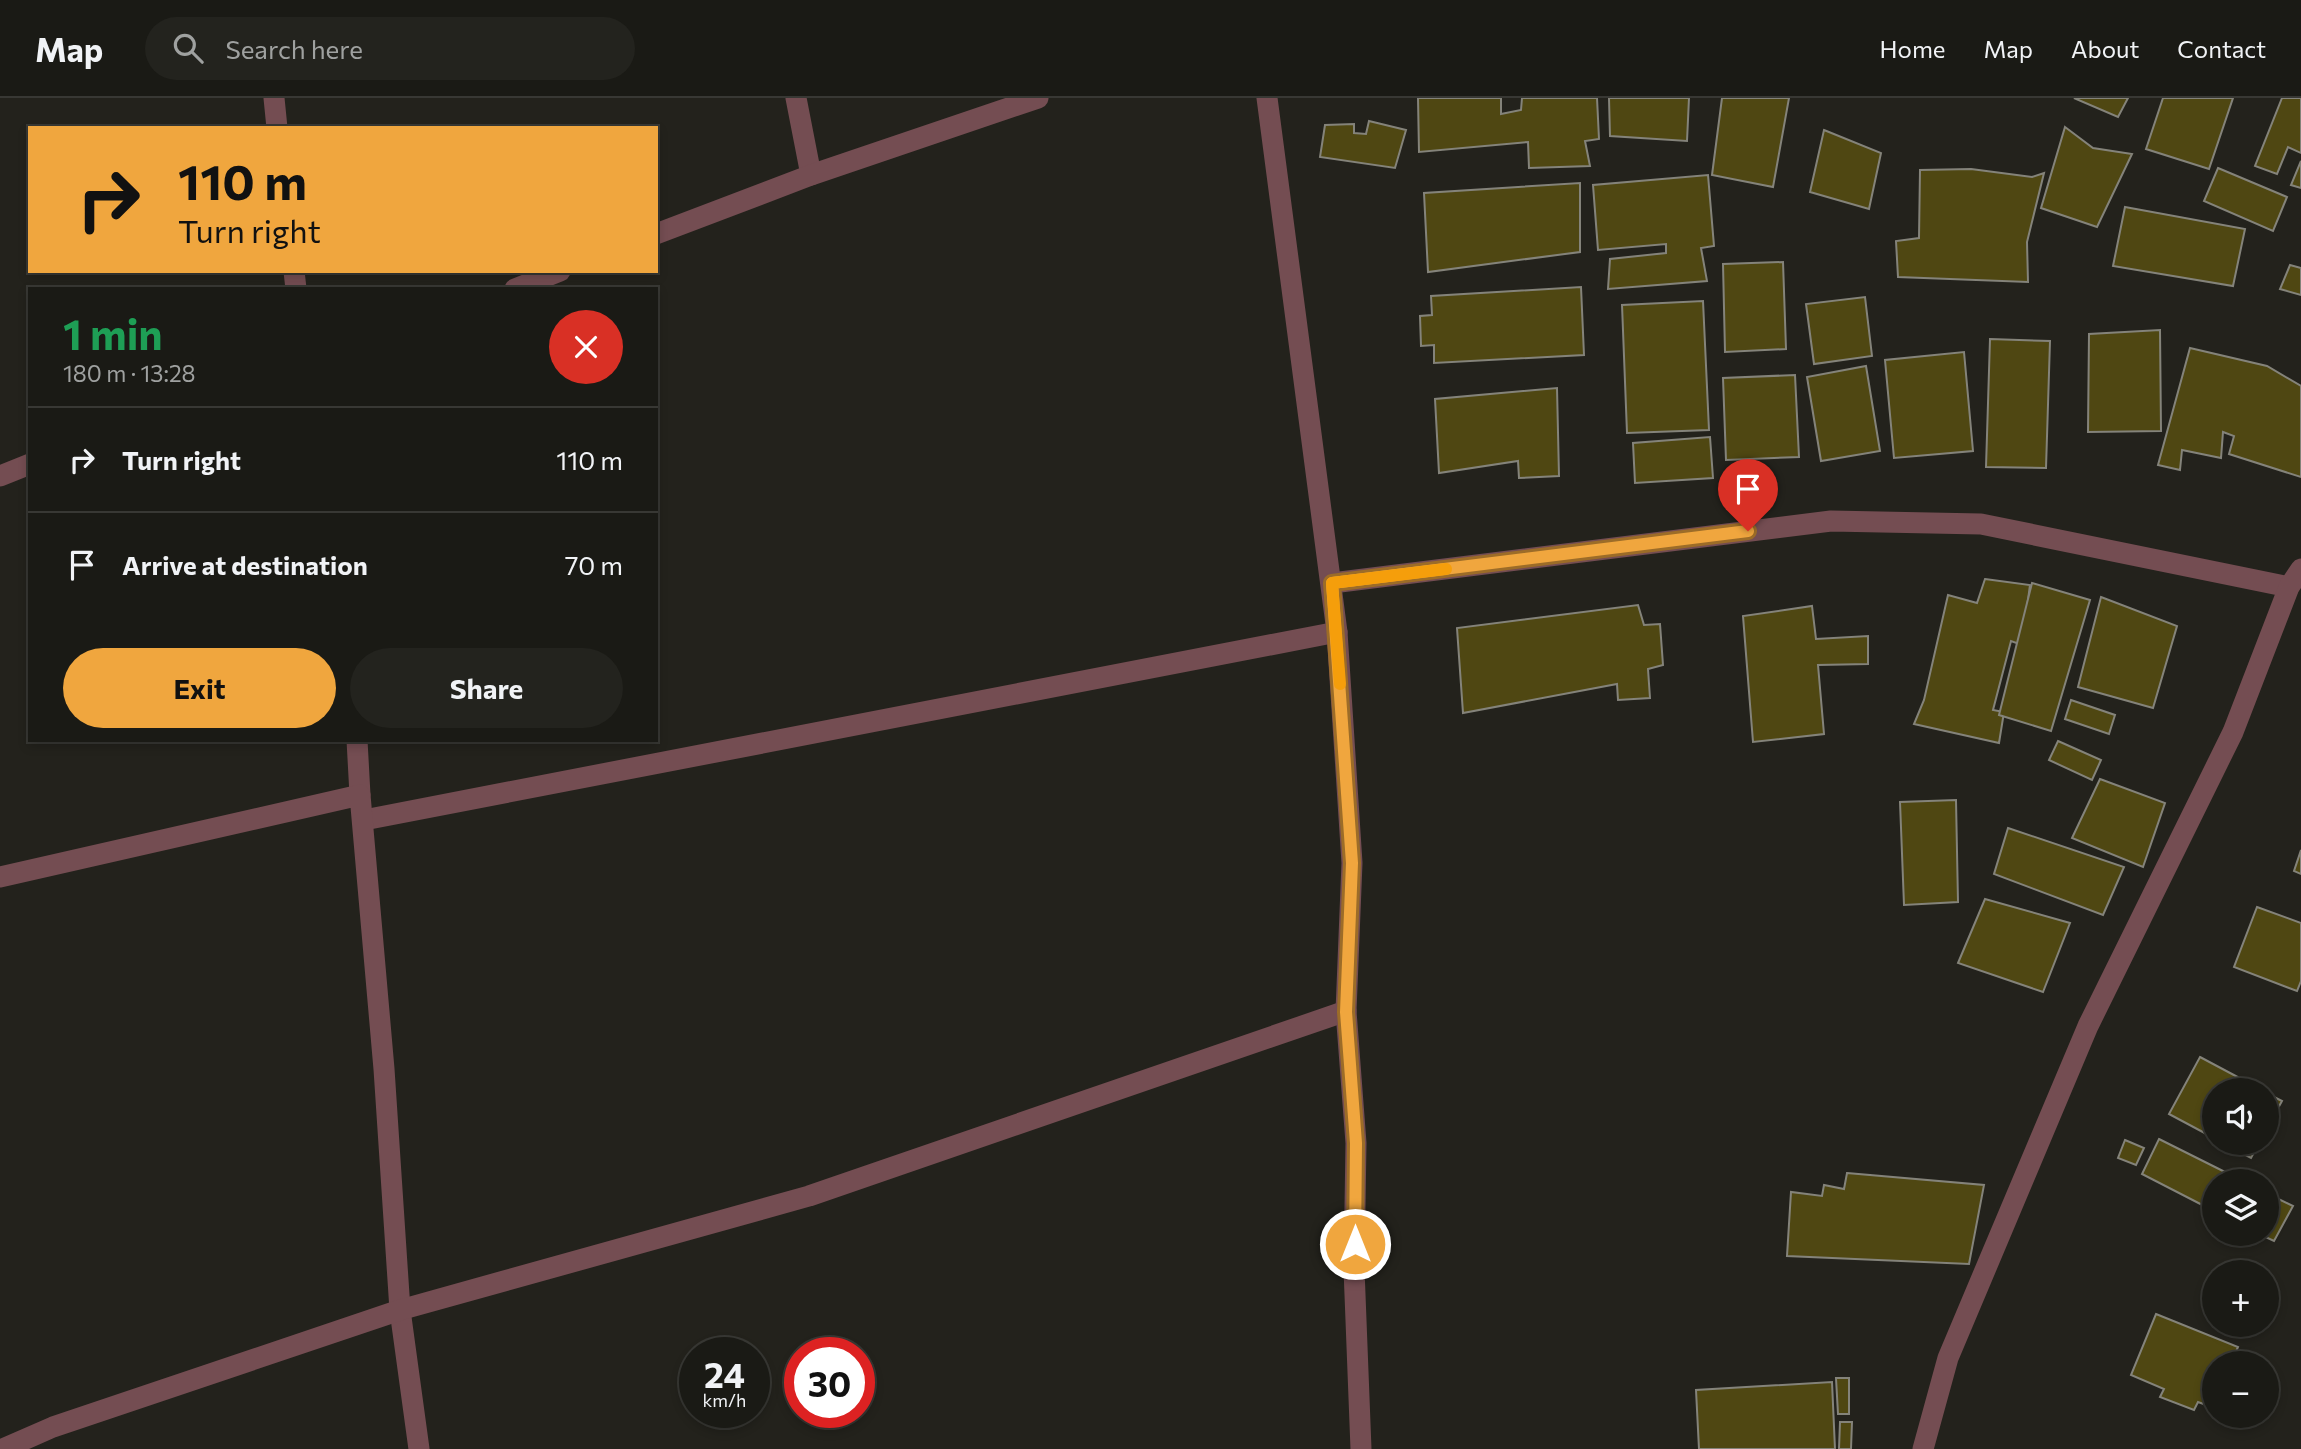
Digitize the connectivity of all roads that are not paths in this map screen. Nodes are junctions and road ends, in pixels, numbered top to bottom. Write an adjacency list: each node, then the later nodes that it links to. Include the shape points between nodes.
1 (274, 98): 5 (street)
2 (796, 98): 6 (street)
3 (1038, 98): 6 (street)
4 (1267, 98): 13 (street)
5 (277, 126)
6 (811, 175): 7 (street)
7 (658, 233)
8 (555, 273): 9 (street)
9 (520, 287)
10 (28, 465): 11 (street)
11 (0, 476)
12 (2301, 569): 14 (street)
13 (1332, 583): 14 (street, via 1831,521 1981,524); 15 (street)
14 (2289, 587): 25 (street, via 2233,732 2088,1026 1948,1358)
15 (1337, 632): 18 (street); 20 (street, via 1352,863)
16 (357, 742): 17 (street)
17 (360, 795): 18 (street); 19 (street)
18 (364, 820): 21 (street)
19 (0, 877)
20 (1346, 1012): 21 (street, via 809,1196); 24 (street, via 1356,1143 1354,1269)
21 (400, 1310): 22 (street, via 53,1427); 23 (street)
22 (3, 1449)
23 (419, 1449)
24 (1361, 1449)
25 (1923, 1449)

